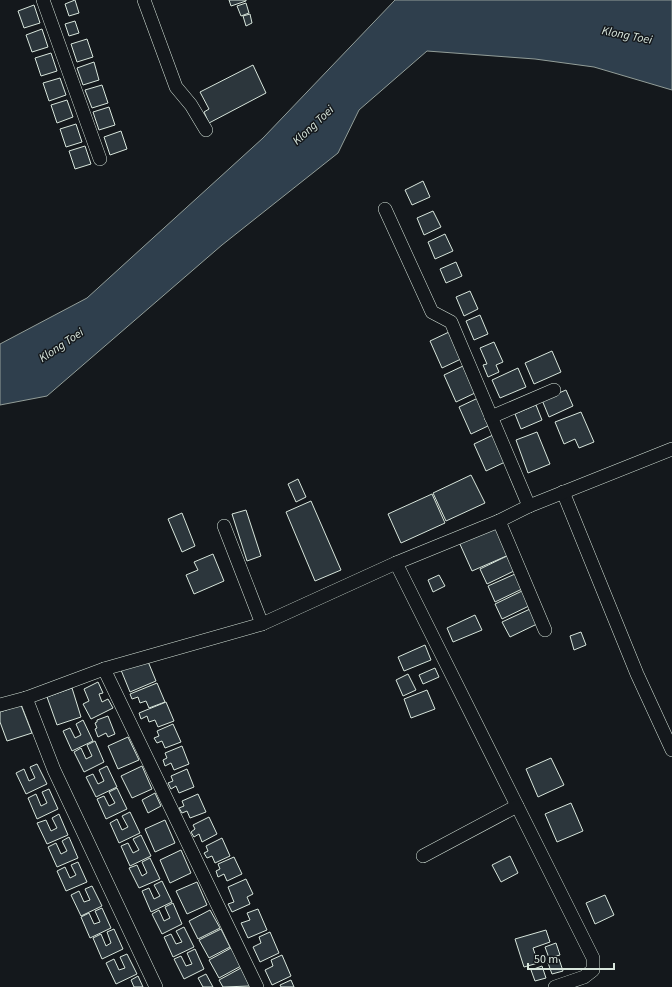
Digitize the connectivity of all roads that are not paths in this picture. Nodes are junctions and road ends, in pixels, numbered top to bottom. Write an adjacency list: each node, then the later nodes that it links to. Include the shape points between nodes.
1 (43, 0): 4 (street)
2 (144, 0): 3 (street, via 176,87 191,105)
3 (206, 130)
4 (100, 159)
5 (385, 209): 7 (street, via 432,312 451,322)
6 (554, 390): 7 (street)
7 (491, 417): 10 (street)
8 (672, 449): 9 (street)
9 (563, 492): 10 (street); 19 (street, via 637,674)
10 (529, 506): 11 (street)
11 (499, 521): 13 (street); 15 (street)
12 (224, 526): 14 (street)
13 (396, 563): 14 (street); 20 (street)
14 (262, 624): 16 (street)
15 (545, 630)
16 (104, 668): 17 (street); 23 (street)
17 (26, 698): 18 (street); 22 (street, via 54,770)
18 (0, 705)
19 (672, 750)
20 (517, 806): 21 (street); 24 (street, via 593,958 593,970 584,977)
21 (423, 856)
22 (156, 987)
23 (257, 987)
24 (555, 987)

